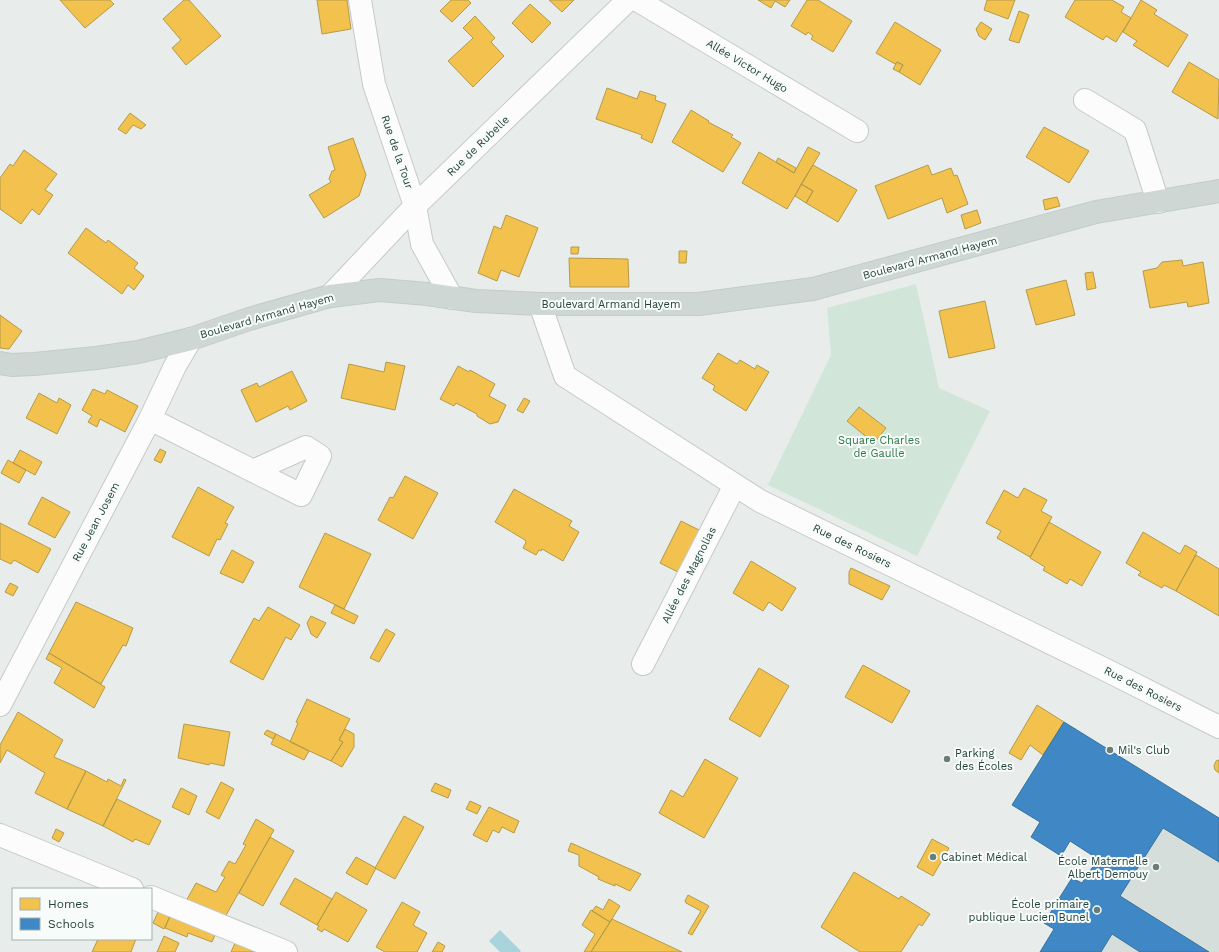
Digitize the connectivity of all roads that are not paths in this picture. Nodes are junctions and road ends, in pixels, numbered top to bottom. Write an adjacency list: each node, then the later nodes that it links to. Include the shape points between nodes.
1 (360, 0): 8 (street, Rue de la Tour, via 374,84)
2 (628, 0): 8 (street, Rue de Rubelle)
3 (637, 0): 5 (street, Allée Victor Hugo)
4 (1085, 100): 7 (street, via 1135,130)
5 (858, 131)
6 (1219, 191): 7 (main road, Boulevard Armand Hayem)
7 (1158, 202): 11 (main road, Boulevard Armand Hayem, via 1096,212 814,289 699,304)
8 (415, 206): 9 (street, Rue de Rubelle); 10 (street, Rue de la Tour, via 422,244)
9 (330, 296): 10 (main road, Boulevard Armand Hayem, via 380,290); 12 (main road, Boulevard Armand Hayem)
10 (452, 298): 11 (main road, Boulevard Armand Hayem)
11 (540, 304): 16 (street, Rue des Rosiers, via 565,376)
12 (191, 339): 13 (main road, Boulevard Armand Hayem, via 138,352 96,358 34,364); 14 (street, Rue Jean Josem, via 174,366)
13 (0, 363)
14 (150, 419): 15 (street); 18 (street, Rue Jean Josem)
15 (254, 471)
16 (735, 485): 17 (street, Allée des Magnolias); 19 (street, Rue des Rosiers, via 760,501)
17 (643, 664)
18 (0, 705)
19 (1219, 727)
20 (0, 835): 21 (street)
21 (130, 888)
22 (152, 897): 23 (street)
23 (286, 952)

